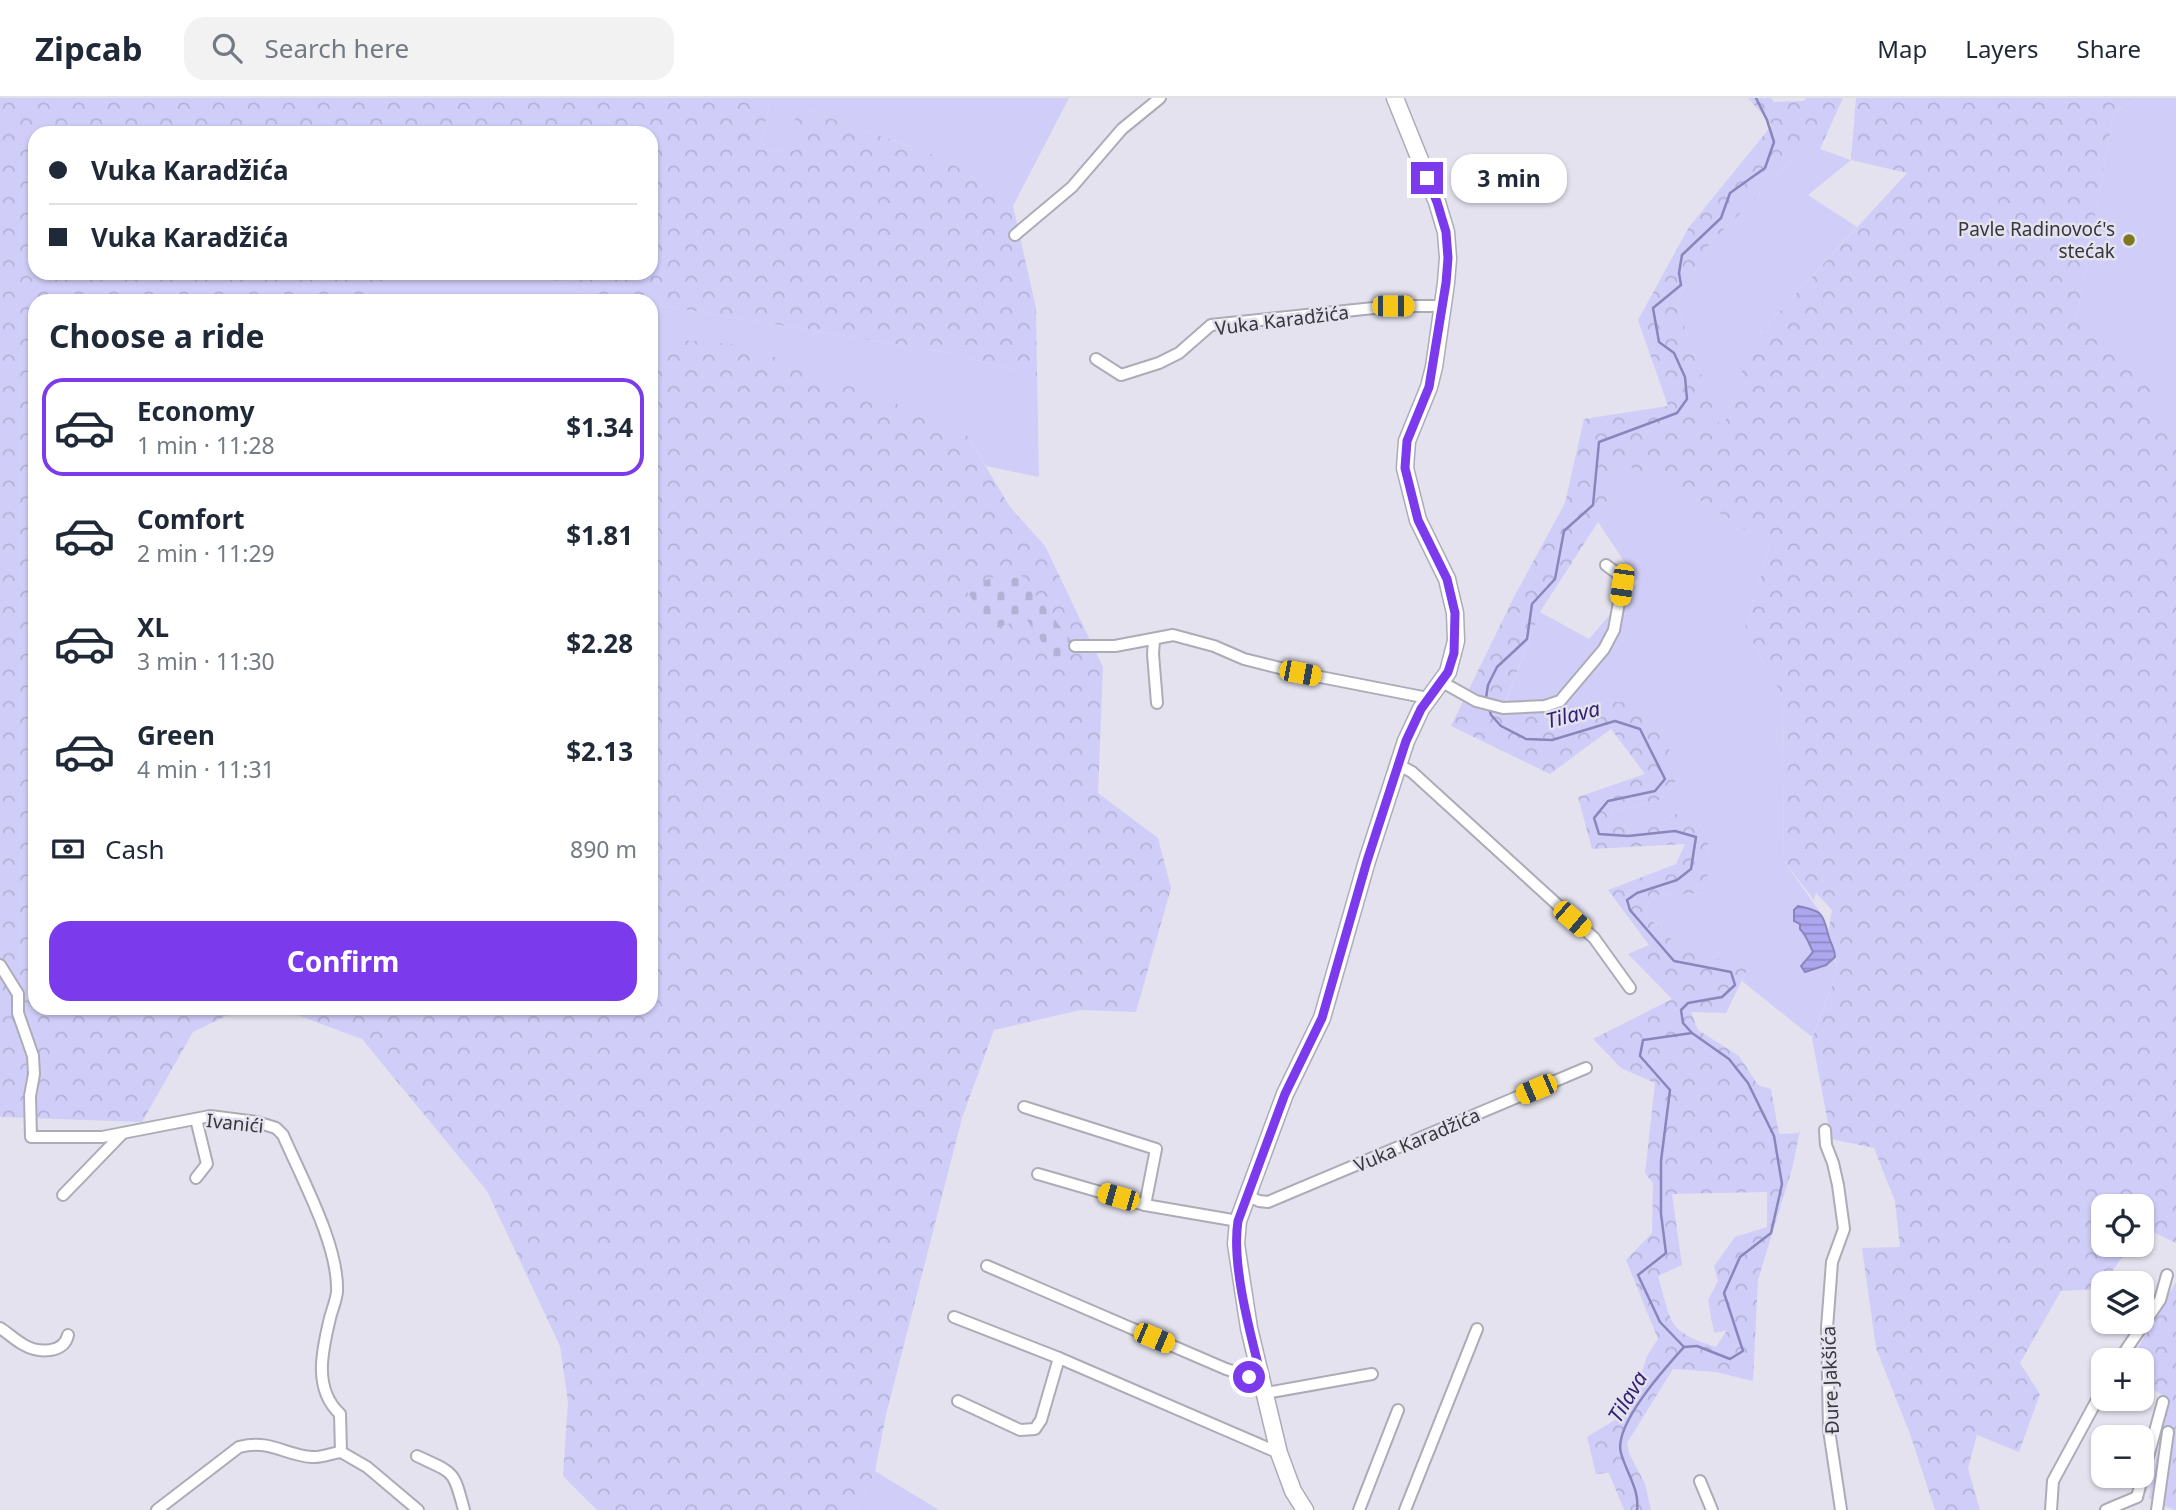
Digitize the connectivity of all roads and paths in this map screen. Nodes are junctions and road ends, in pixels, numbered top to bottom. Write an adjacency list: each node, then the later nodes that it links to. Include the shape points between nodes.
1 (1160, 98): 3 (street, via 1122,129 1072,187)
2 (1395, 98): 4 (street, via 1446,232)
3 (1015, 236)
4 (1444, 306): 5 (street, Vuka Karadžića, via 1393,306 1211,326 1179,353 1121,375); 9 (street, via 1429,387 1405,452 1413,505 1447,579 1455,613 1454,653)
5 (1096, 359)
6 (1606, 565): 9 (street, via 1621,578 1614,630 1575,685 1552,704 1503,708)
7 (1154, 640): 8 (street); 10 (street, via 1173,635 1300,673); 11 (street)
8 (1075, 646)
9 (1442, 682): 10 (street)
10 (1428, 698): 12 (street)
11 (1157, 703)
12 (1399, 765): 14 (street, via 1594,938); 23 (street, via 1322,1018 1285,1094)
13 (0, 965): 19 (street, Ivanići, via 18,994 18,1013 33,1056 31,1137)
14 (1630, 988)
15 (1586, 1068): 23 (street, Vuka Karadžića, via 1268,1202)
16 (1024, 1107): 24 (street, via 1156,1149)
17 (196, 1119): 19 (street, Ivanići); 21 (street, via 207,1164); 41 (street, Ivanići, via 210,1116 276,1128 316,1210 337,1270 337,1296 321,1377 329,1404 340,1414)
18 (1825, 1130): 53 (street, Đure Jakšića, via 1843,1229 1835,1250 1827,1328 1829,1430)
19 (122, 1134): 22 (street)
20 (1038, 1174): 24 (street)
21 (196, 1178)
22 (63, 1195)
23 (1246, 1195): 25 (street)
24 (1145, 1205): 25 (street)
25 (1238, 1221): 35 (street, via 1236,1244 1246,1312)
26 (987, 1266): 35 (street)
27 (2166, 1275): 32 (street, via 2160,1300)
28 (954, 1317): 33 (street)
29 (0, 1328): 31 (street, via 27,1347 41,1350 59,1349)
30 (1477, 1329): 51 (street)
31 (68, 1335)
32 (2127, 1348)
33 (1059, 1358): 36 (street, via 1035,1429 1020,1430); 42 (street)
34 (1372, 1374): 35 (street)
35 (1264, 1386): 42 (street)
36 (958, 1401)
37 (2163, 1402): 45 (street)
38 (1398, 1410): 50 (street)
39 (2091, 1411): 54 (street, via 2053,1481)
40 (2168, 1432): 57 (street)
41 (341, 1452): 46 (street, via 315,1457 262,1444 239,1447); 47 (street, via 368,1467)
42 (1279, 1453): 49 (street)
43 (417, 1456): 48 (street, via 451,1472)
44 (1700, 1480): 52 (street)
45 (2137, 1497): 55 (street); 56 (street)
46 (157, 1510)
47 (418, 1510)
48 (464, 1510)
49 (1305, 1510)
50 (1359, 1510)
51 (1405, 1510)
52 (1713, 1510)
53 (1841, 1510)
54 (2051, 1510)
55 (2106, 1510)
56 (2150, 1510)
57 (2157, 1510)

